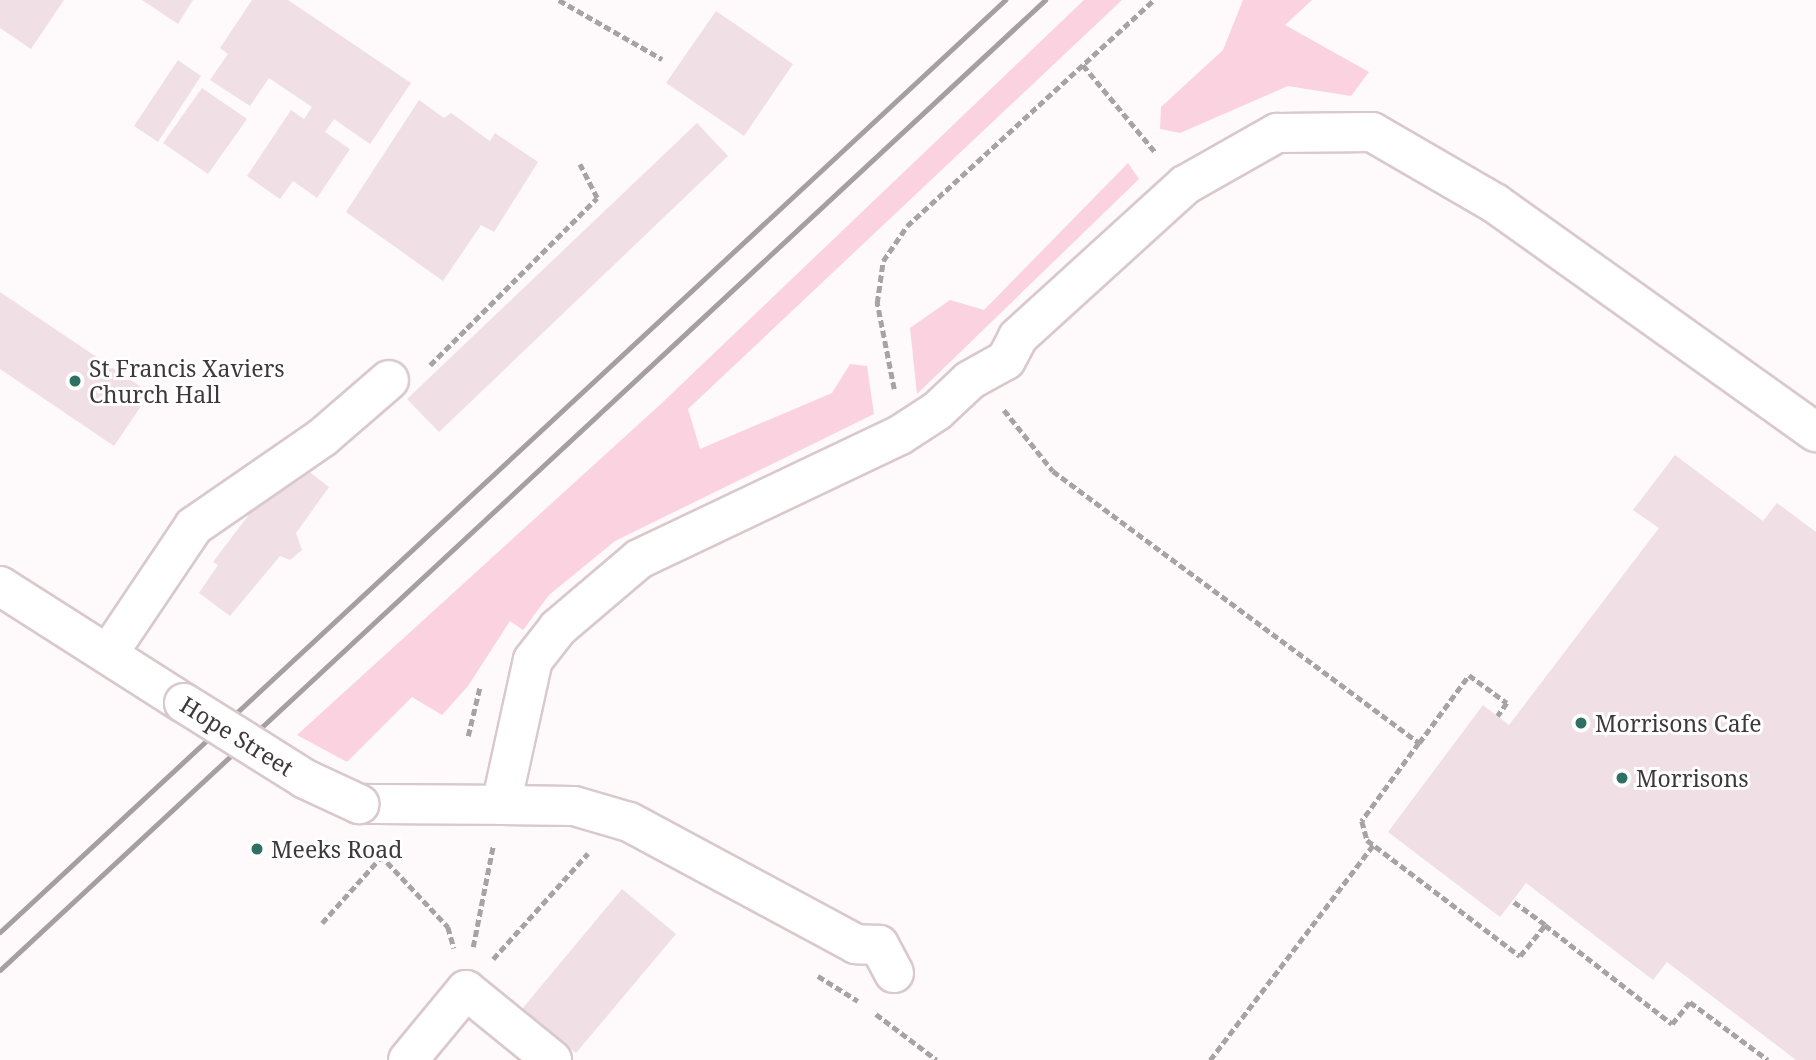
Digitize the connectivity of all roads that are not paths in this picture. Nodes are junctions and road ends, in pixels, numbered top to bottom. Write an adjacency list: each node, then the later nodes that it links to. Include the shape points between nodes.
1 (382, 385): 4 (street, via 323,437 194,526)
2 (1816, 432): 5 (street, via 1496,204 1372,132 1277,133 1185,185 1018,337 1006,360 970,380 900,435 639,559 558,628 533,660)
3 (0, 586): 4 (street, Hope Street)
4 (108, 654): 5 (street, Hope Street, bridge, via 305,779 361,820)
5 (501, 805): 6 (street, Hope Street, via 574,806 629,822 856,944)
6 (889, 952)
7 (408, 1060): 8 (street, via 466,990)
8 (552, 1060)

